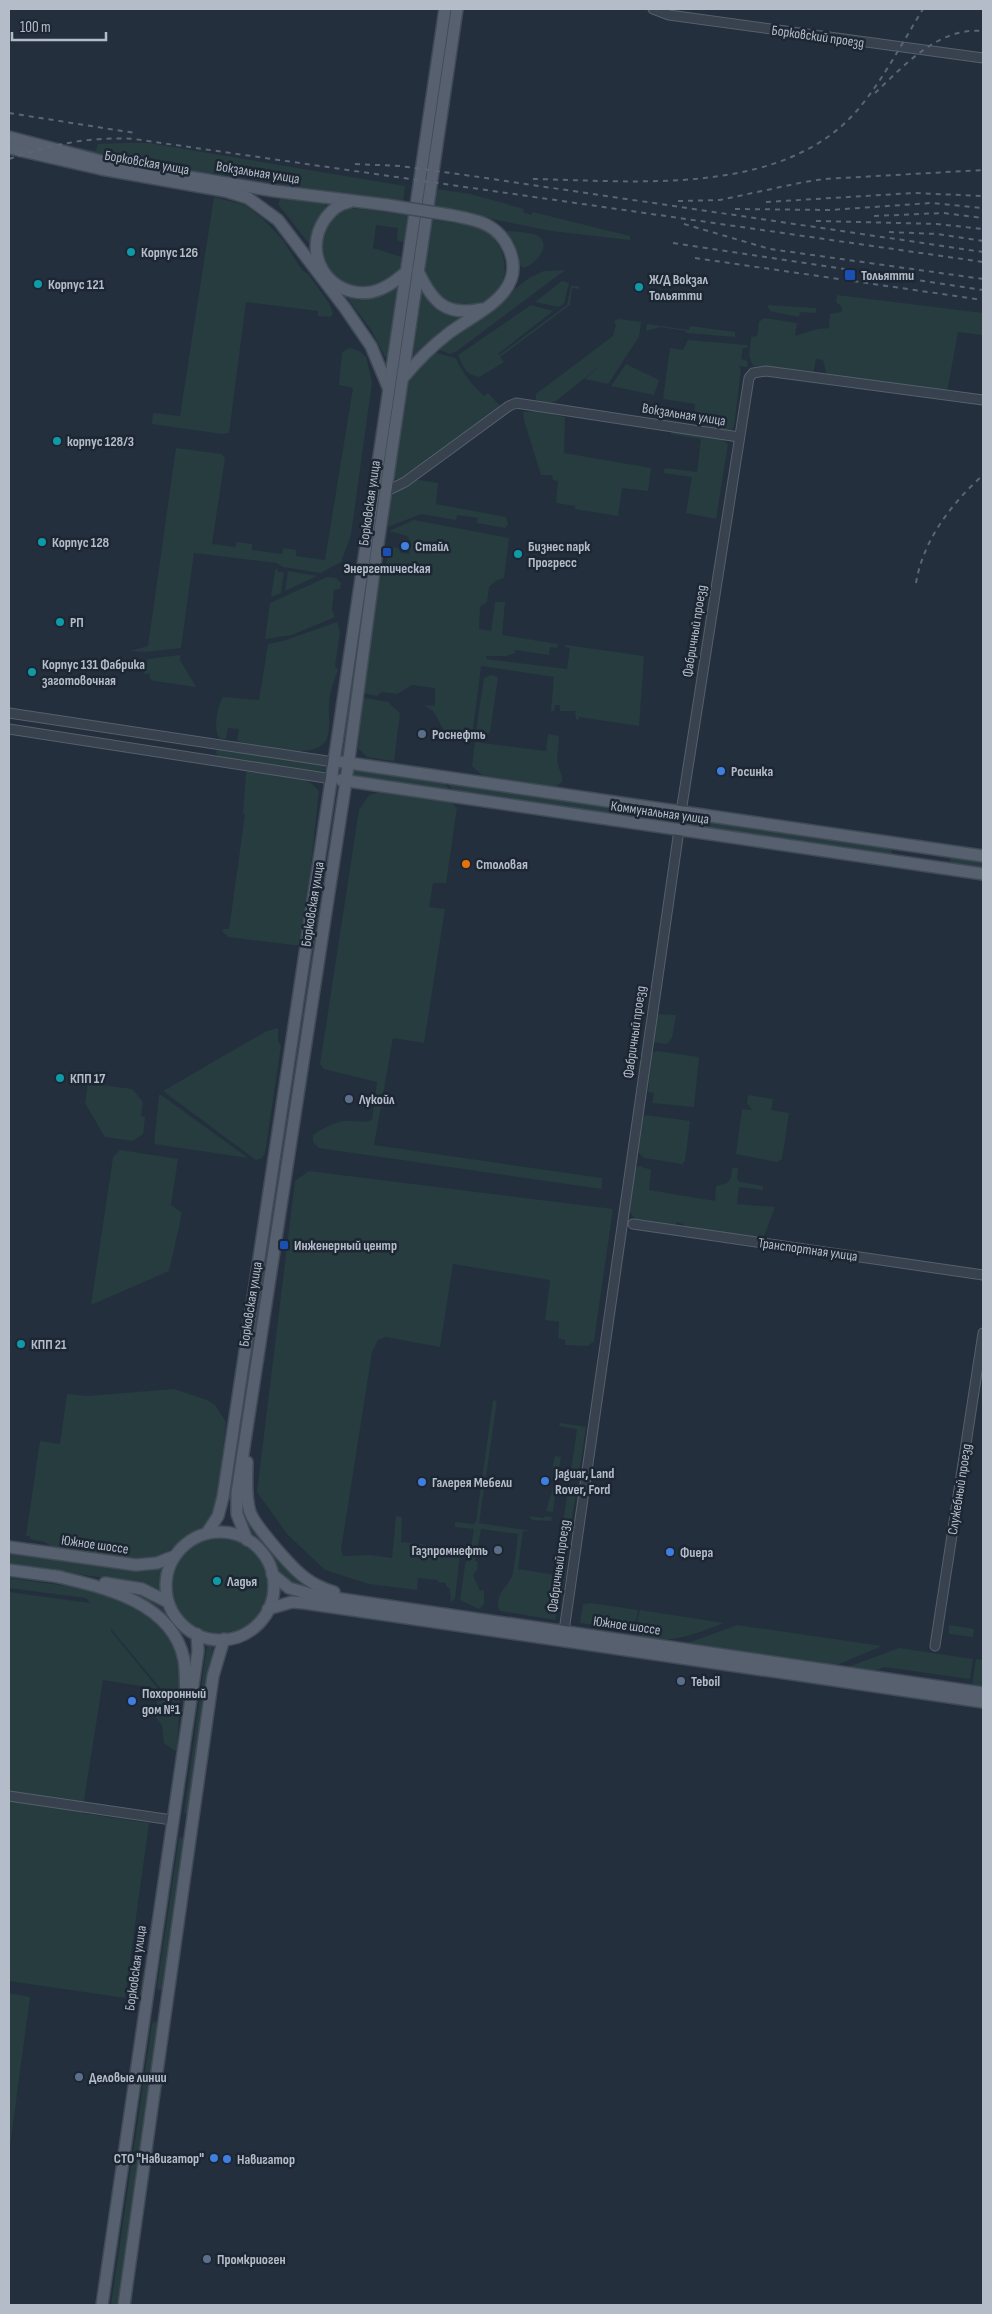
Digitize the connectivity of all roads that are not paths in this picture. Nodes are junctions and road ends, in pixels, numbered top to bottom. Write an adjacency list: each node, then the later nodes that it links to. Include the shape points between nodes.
1 (445, 9): 13 (main road, Борковская улица)
2 (456, 9): 12 (main road, Борковская улица)
3 (653, 9): 4 (street, Борковский проезд, via 669,16)
4 (983, 58)
5 (9, 137): 7 (main road, Вокзальная улица, via 116,165)
6 (9, 148): 10 (main road, Борковская улица, via 109,171 238,194)
7 (275, 191): 8 (main road, Вокзальная улица); 10 (main road, via 264,196)
8 (327, 198): 9 (main road, Вокзальная улица); 11 (main road, via 333,205)
9 (352, 201): 11 (main road); 14 (main road, Вокзальная улица, bridge, via 490,224 500,232 511,254 512,273 503,294)
10 (265, 210): 16 (main road, Борковская улица, via 286,229 362,331 372,346)
11 (330, 212): 13 (main road, via 318,232 315,248 317,261 333,282 352,291 371,292 392,284)
12 (417, 270): 14 (main road, via 441,305 462,312); 15 (main road, Борковская улица)
13 (405, 273): 16 (main road, Борковская улица)
14 (488, 308): 15 (main road, Вокзальная улица, via 449,332 418,359)
15 (403, 378): 19 (main road, Борковская улица)
16 (389, 391): 22 (main road, Борковская улица)
17 (983, 400): 18 (street, Вокзальная улица, via 758,371 753,373 747,385)
18 (739, 437): 19 (street, Вокзальная улица, via 516,403 405,482); 26 (street, Фабричный проезд)
19 (385, 492): 23 (main road, Борковская улица)
20 (9, 713): 22 (street)
21 (9, 728): 24 (street)
22 (334, 762): 23 (main road, Коммунальная улица); 24 (main road, Борковская улица)
23 (349, 763): 25 (main road, Борковская улица); 26 (main road, Коммунальная улица)
24 (332, 779): 25 (main road, Коммунальная улица); 34 (main road, Борковская улица)
25 (346, 781): 27 (main road, Коммунальная улица); 35 (main road, Борковская улица)
26 (681, 812): 27 (main road, Фабричный проезд); 28 (main road, Коммунальная улица)
27 (679, 830): 31 (main road, Коммунальная улица); 50 (street, Фабричный проезд)
28 (932, 850): 29 (main road, Коммунальная улица); 31 (main road, via 937,858)
29 (953, 852): 30 (main road, Коммунальная улица); 32 (main road, via 946,862)
30 (983, 856)
31 (928, 866): 32 (main road, Коммунальная улица)
32 (950, 870): 33 (main road, Коммунальная улица)
33 (983, 874)
34 (273, 1166): 35 (main road); 40 (main road, Борковская улица, via 223,1497 218,1516)
35 (286, 1168): 39 (main road, Борковская улица)
36 (633, 1224): 37 (street, Транспортная улица)
37 (983, 1275)
38 (983, 1333): 53 (street, Служебный проезд)
39 (247, 1424): 41 (main road, Борковская улица, via 237,1493 237,1514); 47 (main road, via 247,1500 256,1522 304,1577 320,1588)
40 (207, 1533): 41 (main road, via 228,1533); 43 (main road, via 186,1544)
41 (246, 1540): 45 (main road, via 265,1557)
42 (9, 1546): 43 (main road, Южное шоссе, via 136,1565 157,1563)
43 (175, 1556): 48 (main road, via 166,1577)
44 (9, 1570): 46 (main road)
45 (272, 1574): 47 (main road, Южное шоссе, via 289,1588 300,1592); 49 (main road, via 273,1592)
46 (55, 1576): 48 (main road, via 142,1589); 56 (main road, via 137,1600 166,1626 175,1637 184,1660)
47 (360, 1601): 50 (main road, Южное шоссе)
48 (168, 1602): 51 (main road, via 181,1623)
49 (268, 1608): 52 (main road, via 252,1629); 55 (main road, Южное шоссе, via 292,1602 304,1603)
50 (564, 1631): 54 (main road, Южное шоссе)
51 (197, 1634): 52 (main road); 56 (main road, Борковская улица, via 198,1651)
52 (224, 1639): 60 (main road, via 213,1676)
53 (935, 1646)
54 (983, 1692)
55 (983, 1702)
56 (186, 1726): 58 (main road, Борковская улица)
57 (9, 1796): 58 (street)
58 (172, 1820): 59 (main road, Борковская улица)
59 (146, 1999): 60 (main road); 61 (main road, Борковская улица)
60 (167, 2002): 62 (main road)
61 (102, 2305)
62 (124, 2305)

